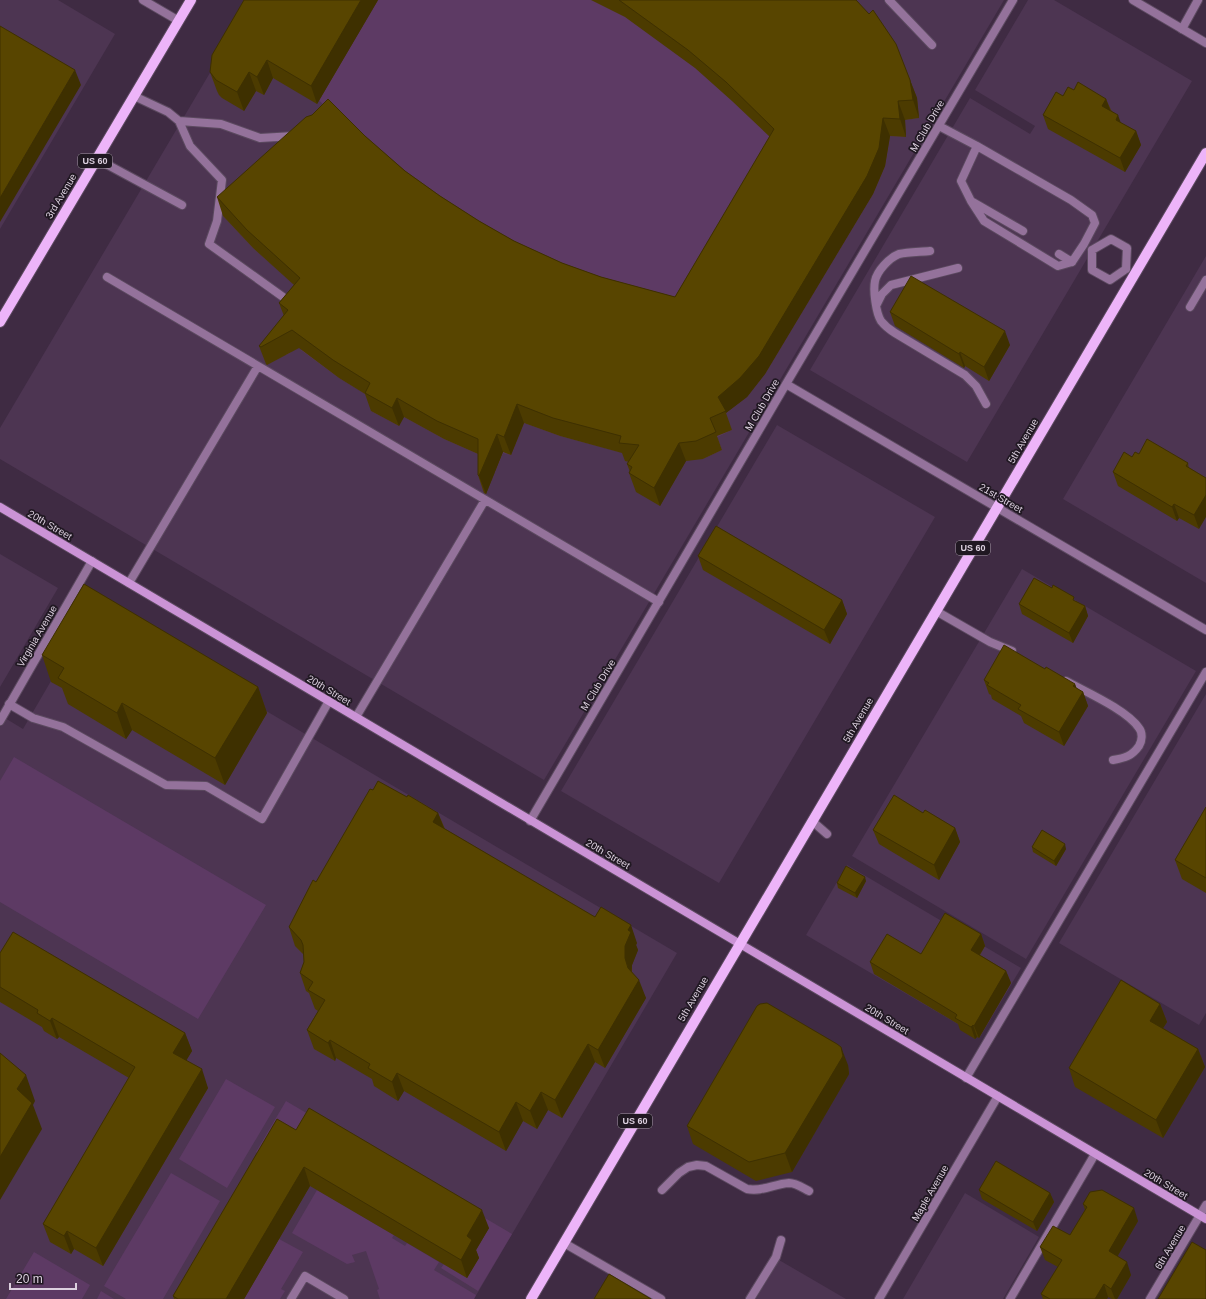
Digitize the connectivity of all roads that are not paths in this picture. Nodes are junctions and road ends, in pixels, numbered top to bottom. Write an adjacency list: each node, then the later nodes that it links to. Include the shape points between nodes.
1 (143, 0): 7 (street)
2 (191, 0): 7 (main road, 3rd Avenue / US 60)
3 (889, 0): 10 (street)
4 (1013, 0): 13 (street, M Club Drive)
5 (1132, 0): 8 (street)
6 (1198, 0): 8 (street)
7 (178, 21): 11 (main road, 3rd Avenue / US 60)
8 (1182, 29): 9 (street)
9 (1206, 43)
10 (932, 45)
11 (134, 96): 12 (street, via 168,112); 17 (main road, 3rd Avenue / US 60)
12 (179, 121): 14 (street, via 221,124 260,138 290,137); 30 (street, via 190,146 222,180 217,221 209,244)
13 (939, 126): 15 (street); 35 (street, M Club Drive)
14 (302, 133)
15 (977, 146): 18 (street, via 961,181); 21 (street, via 1071,200 1092,215 1095,223)
16 (1206, 153): 27 (main road, 5th Avenue / US 60)
17 (97, 159): 19 (street); 33 (main road, 3rd Avenue / US 60)
18 (971, 201): 20 (street); 25 (street, via 984,221 1058,266)
19 (182, 205)
20 (1023, 231)
21 (1084, 244): 22 (street); 25 (street)
22 (1092, 250): 27 (street, via 1092,270 1110,280); 27 (street, via 1111,239 1127,248)
23 (930, 251): 31 (street, via 899,254 889,260 875,281)
24 (1059, 254): 25 (street)
25 (1072, 262)
26 (958, 268): 31 (street, via 891,285 882,294)
27 (1130, 272): 39 (main road, 5th Avenue / US 60)
28 (107, 277): 34 (street)
29 (1206, 280): 32 (street)
30 (290, 302)
31 (876, 306): 36 (street, via 880,320 886,327 965,375 976,386)
32 (1190, 307)
33 (0, 322)
34 (258, 366): 37 (street); 41 (street)
35 (786, 384): 39 (street, 21st Street); 42 (street, M Club Drive)
36 (986, 404)
37 (485, 500): 42 (street); 50 (street)
38 (0, 507): 40 (main road, 20th Street)
39 (997, 508): 43 (main road, 5th Avenue / US 60); 44 (street, 21st Street)
40 (92, 561): 41 (main road, 20th Street); 49 (street, Virginia Avenue)
41 (130, 583): 48 (main road, 20th Street)
42 (659, 602): 53 (street, M Club Drive)
43 (936, 610): 45 (street, via 990,642); 54 (main road, 5th Avenue / US 60)
44 (1206, 630)
45 (1022, 657)
46 (1206, 672): 57 (street)
47 (1056, 675): 52 (street, via 1126,716 1140,729 1141,743 1135,752 1127,758)
48 (329, 701): 49 (street, via 262,819 206,786 166,785 63,727 33,718); 50 (main road, 20th Street)
49 (9, 704): 51 (street, Virginia Avenue)
50 (356, 717): 53 (main road, 20th Street)
51 (0, 721)
52 (1113, 760)
53 (530, 821): 56 (main road, 20th Street)
54 (812, 821): 55 (street); 56 (main road, 5th Avenue / US 60)
55 (827, 834)
56 (739, 944): 57 (main road, 20th Street); 65 (main road, 5th Avenue / US 60)
57 (966, 1078): 58 (main road, 20th Street)
58 (998, 1096): 59 (main road, 20th Street); 71 (street, Maple Avenue)
59 (1095, 1154): 63 (main road, 20th Street); 72 (street)
60 (662, 1190): 61 (street, via 679,1173 697,1165 706,1166 754,1191 789,1183 797,1184)
61 (809, 1191)
62 (1206, 1205): 63 (street, 6th Avenue)
63 (1203, 1218): 73 (street, 6th Avenue)
64 (781, 1240): 70 (street, via 776,1257)
65 (564, 1243): 68 (main road, 5th Avenue / US 60); 69 (street)
66 (291, 1299): 67 (street, via 305,1276)
67 (344, 1299)
68 (531, 1299)
69 (660, 1299)
70 (750, 1299)
71 (879, 1299)
72 (1010, 1299)
73 (1150, 1299)

